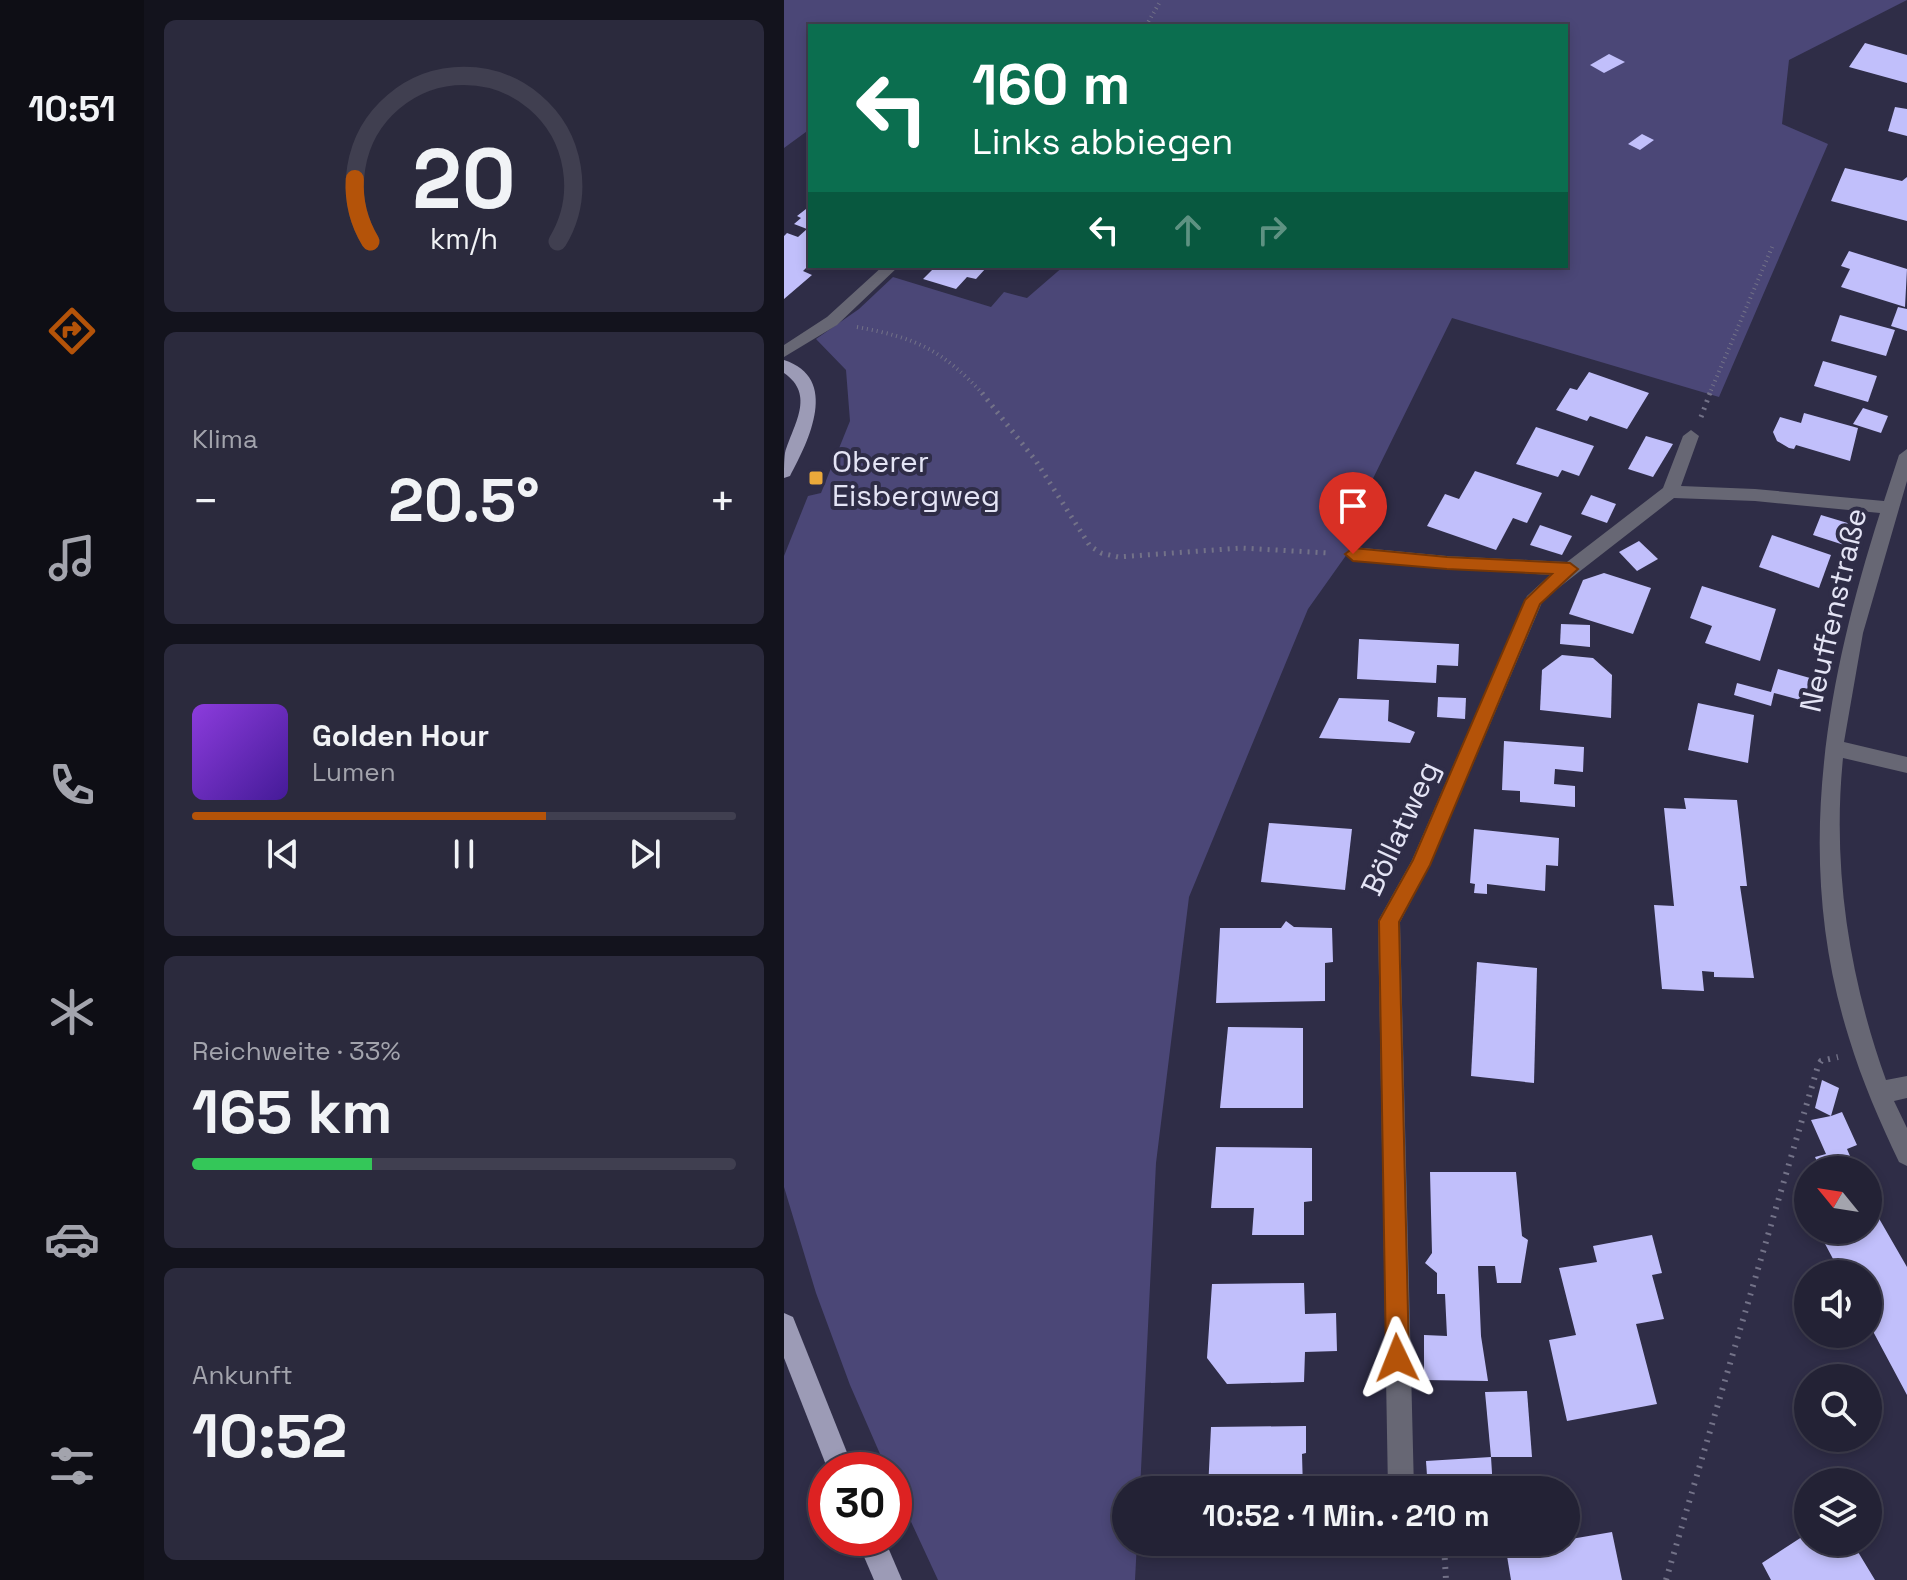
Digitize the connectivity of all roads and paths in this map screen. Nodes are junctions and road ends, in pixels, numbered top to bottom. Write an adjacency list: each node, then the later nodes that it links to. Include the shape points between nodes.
1 (1161, 0): 2 (path)
2 (1147, 24)
3 (1773, 245): 8 (path)
4 (890, 268): 5 (street)
5 (832, 321): 6 (street); 13 (path, via 907,336 954,366 988,398 1090,546 1101,553 1118,557 1241,548)
6 (784, 352)
7 (784, 365): 10 (main road, via 808,385 810,403)
8 (1691, 436): 11 (street)
9 (1907, 455): 12 (street, Neuffenstraße)
10 (784, 472)
11 (1670, 492): 12 (street); 14 (street, Böllatweg)
12 (1890, 508): 15 (street, Neuffenstraße, via 1847,660)
13 (1353, 554): 14 (street)
14 (1570, 569): 23 (street, Böllatweg, via 1533,600 1420,865 1389,921)
15 (1834, 748): 16 (street); 17 (street, Neuffenstraße, via 1829,873 1843,977)
16 (1907, 765)
17 (1865, 1051): 19 (street, Neuffenstraße); 28 (path, via 1818,1066)
18 (1907, 1087): 19 (street)
19 (1880, 1093): 20 (street, Neuffenstraße)
20 (1907, 1154)
21 (784, 1326): 22 (main road)
22 (834, 1452)
23 (1401, 1476)
24 (878, 1556): 26 (main road)
25 (1445, 1556): 27 (path)
26 (888, 1580)
27 (1446, 1580)
28 (1666, 1580)

